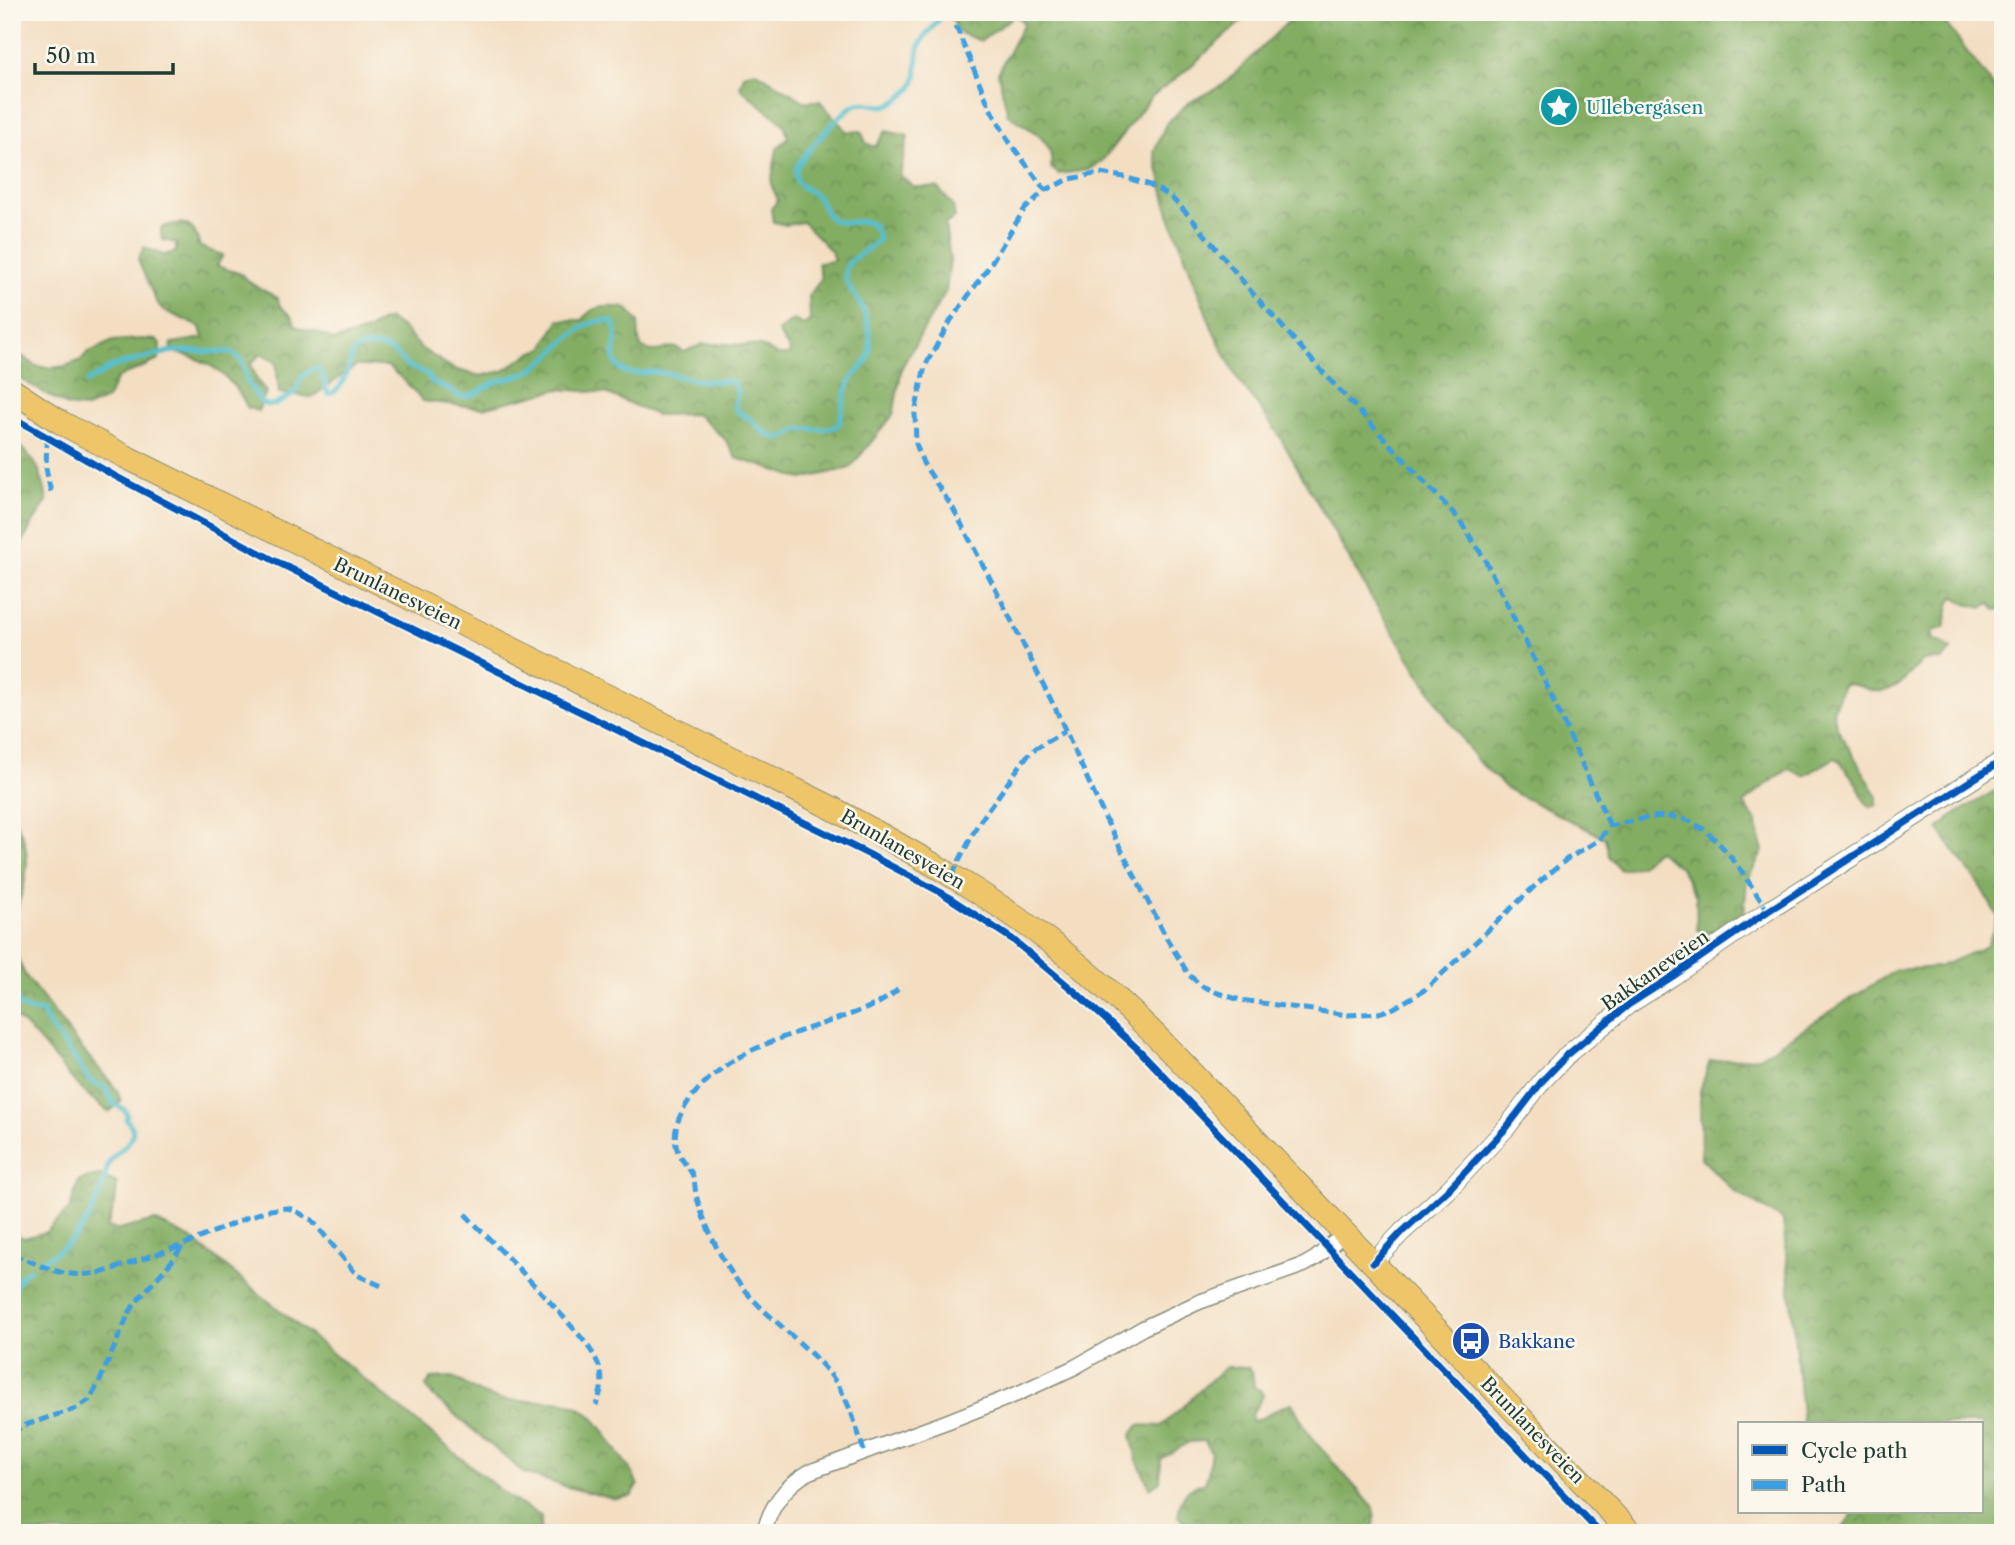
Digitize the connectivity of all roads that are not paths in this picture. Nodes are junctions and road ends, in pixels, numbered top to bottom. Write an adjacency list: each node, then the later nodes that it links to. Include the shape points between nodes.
1 (12, 390): 3 (main road, Brunlanesveien, via 126,457 830,807 989,898 1093,977)
2 (2003, 760): 4 (street, Bakkaneveien, via 1628,1005 1566,1056 1499,1136)
3 (1345, 1233): 4 (main road, Brunlanesveien); 5 (street, via 1304,1265 1199,1302 1045,1382 809,1472 783,1492)
4 (1373, 1263): 6 (main road, Brunlanesveien)
5 (764, 1533)
6 (1631, 1533)

